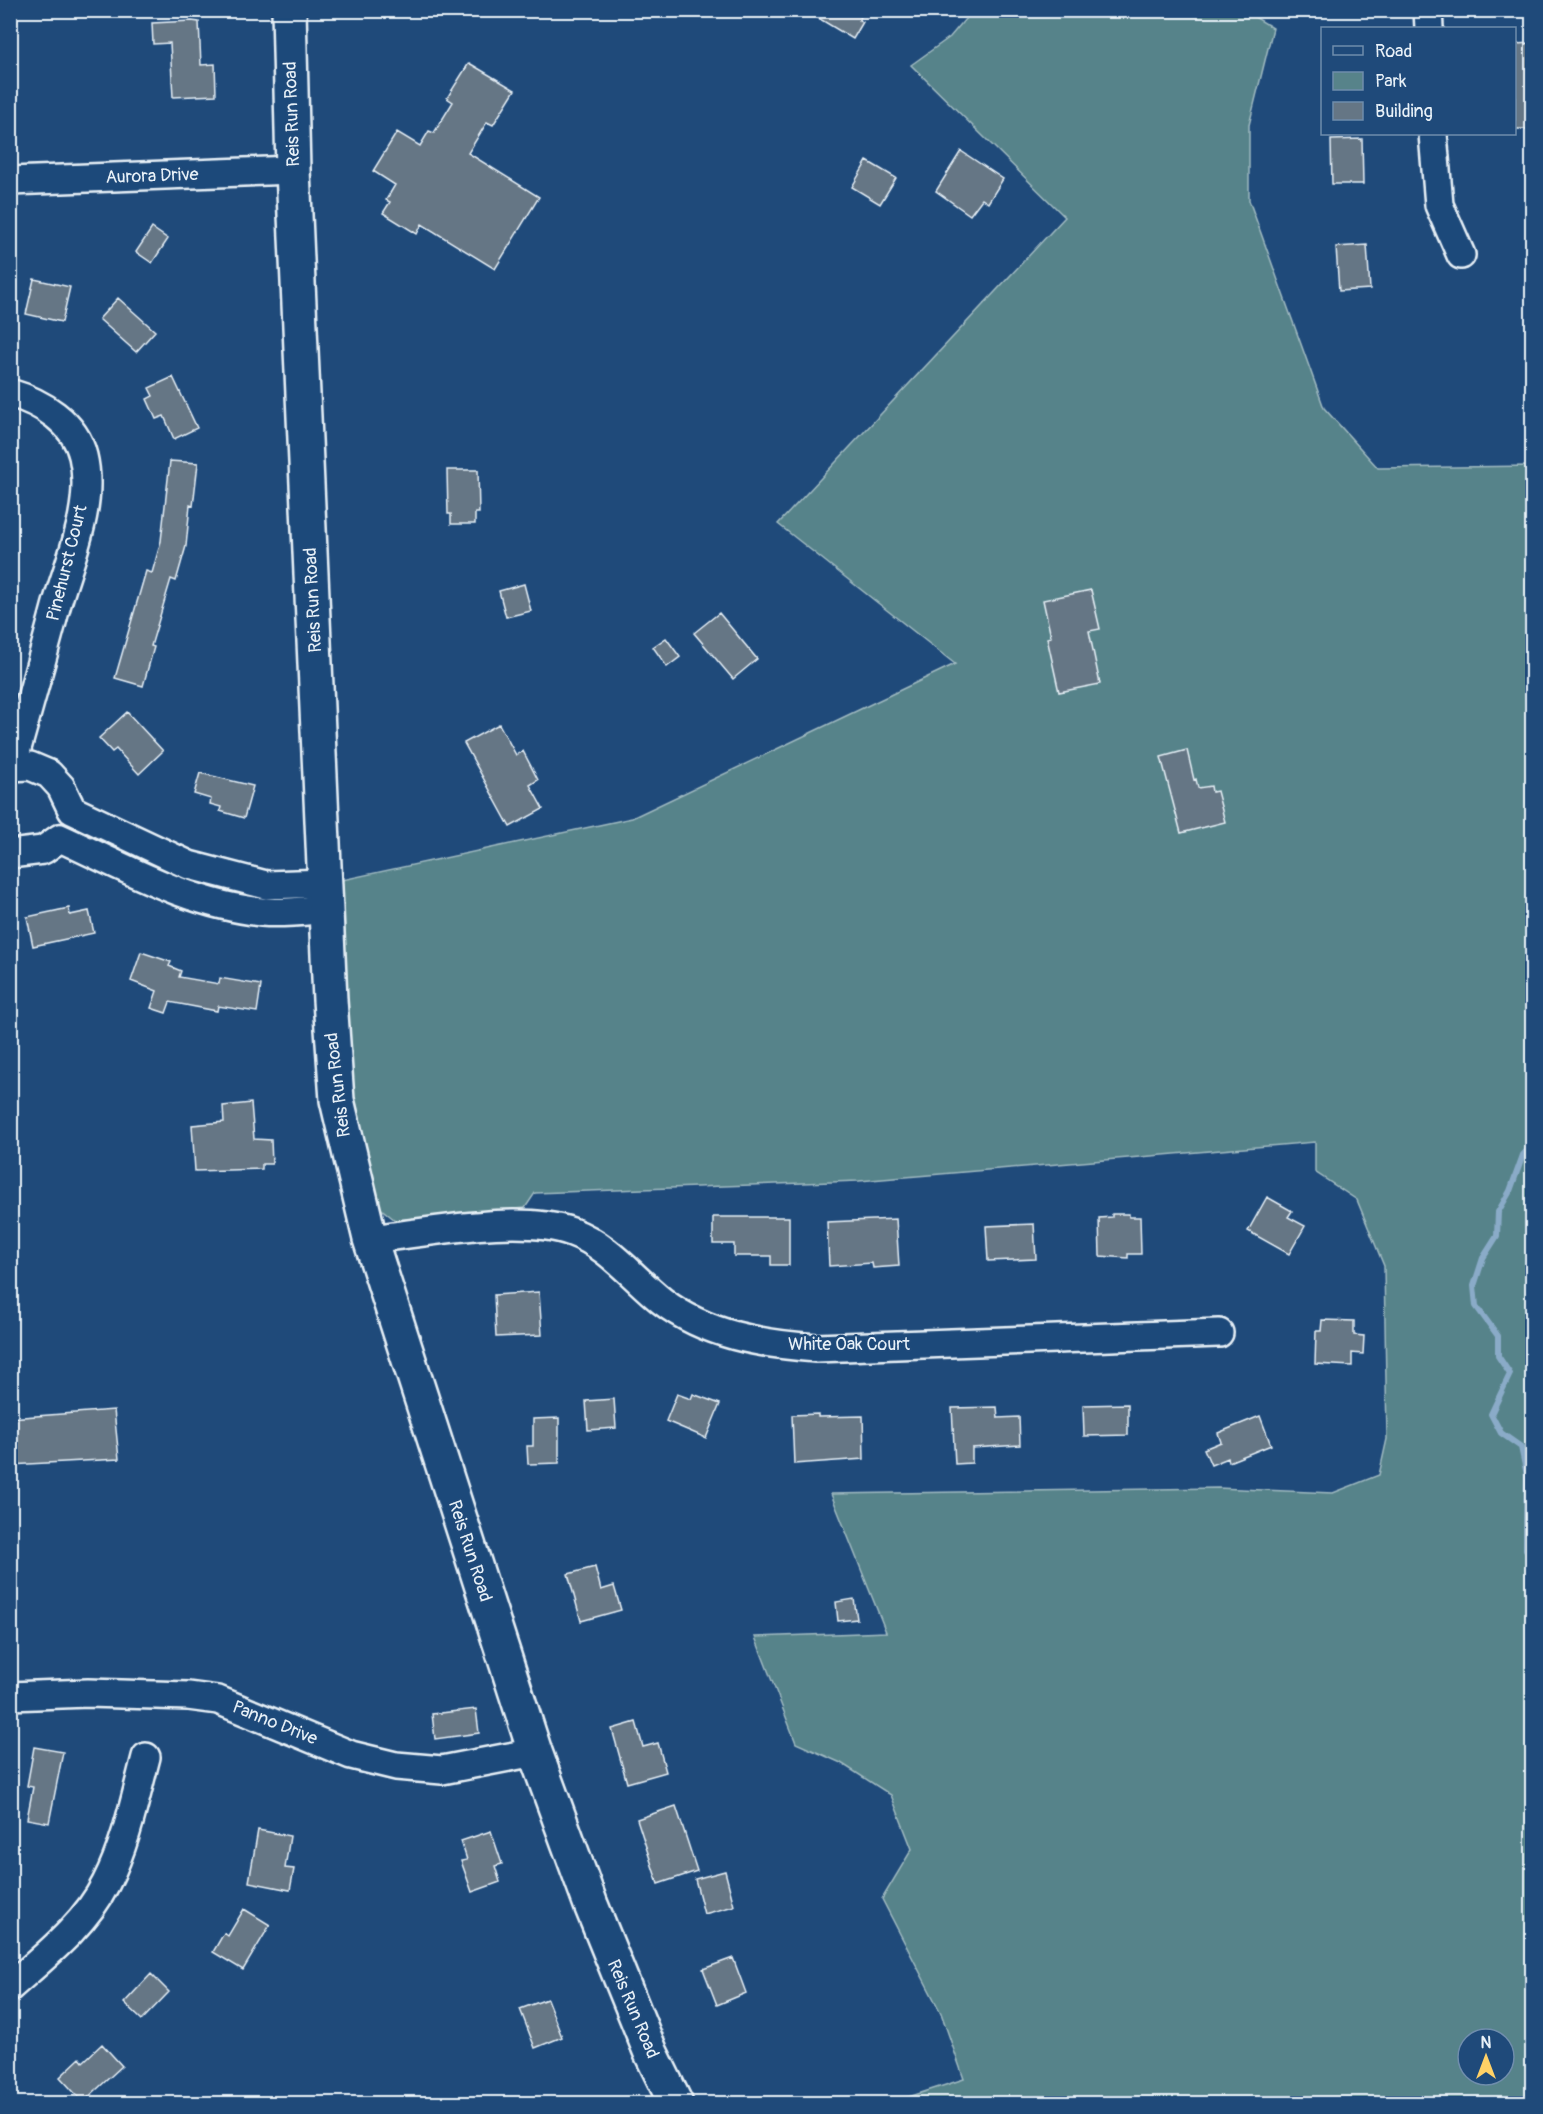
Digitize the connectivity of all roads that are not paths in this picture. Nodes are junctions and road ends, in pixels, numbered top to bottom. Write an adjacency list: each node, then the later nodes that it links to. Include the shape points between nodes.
1 (289, 10): 5 (main road, Reis Run Road)
2 (1428, 10): 3 (street)
3 (1429, 27)
4 (1433, 135): 7 (street, via 1439,205)
5 (293, 170): 6 (street, Aurora Drive); 13 (main road, Reis Run Road)
6 (10, 181)
7 (1461, 255)
8 (10, 393): 9 (street, Pinehurst Court, via 31,399 56,414 83,455 85,473 82,516)
9 (11, 766): 10 (street, via 30,766 49,774 61,787)
10 (72, 810): 11 (street); 13 (street, via 189,866)
11 (60, 838): 12 (street, via 43,850); 13 (street, via 176,891 232,907 263,912)
12 (10, 854)
13 (326, 896): 14 (main road, Reis Run Road, via 337,1100)
14 (370, 1239): 15 (street, White Oak Court, via 526,1222 573,1232 605,1251 663,1302 692,1319 721,1332 780,1345 816,1348); 17 (main road, Reis Run Road)
15 (1219, 1333)
16 (10, 1696): 17 (street, Panno Drive, via 88,1693 218,1700 351,1755 396,1766 442,1770)
17 (535, 1752): 20 (main road, Reis Run Road, via 595,1916 651,2054)
18 (146, 1757): 19 (street, via 106,1885 69,1934)
19 (10, 1987)
20 (676, 2103)

